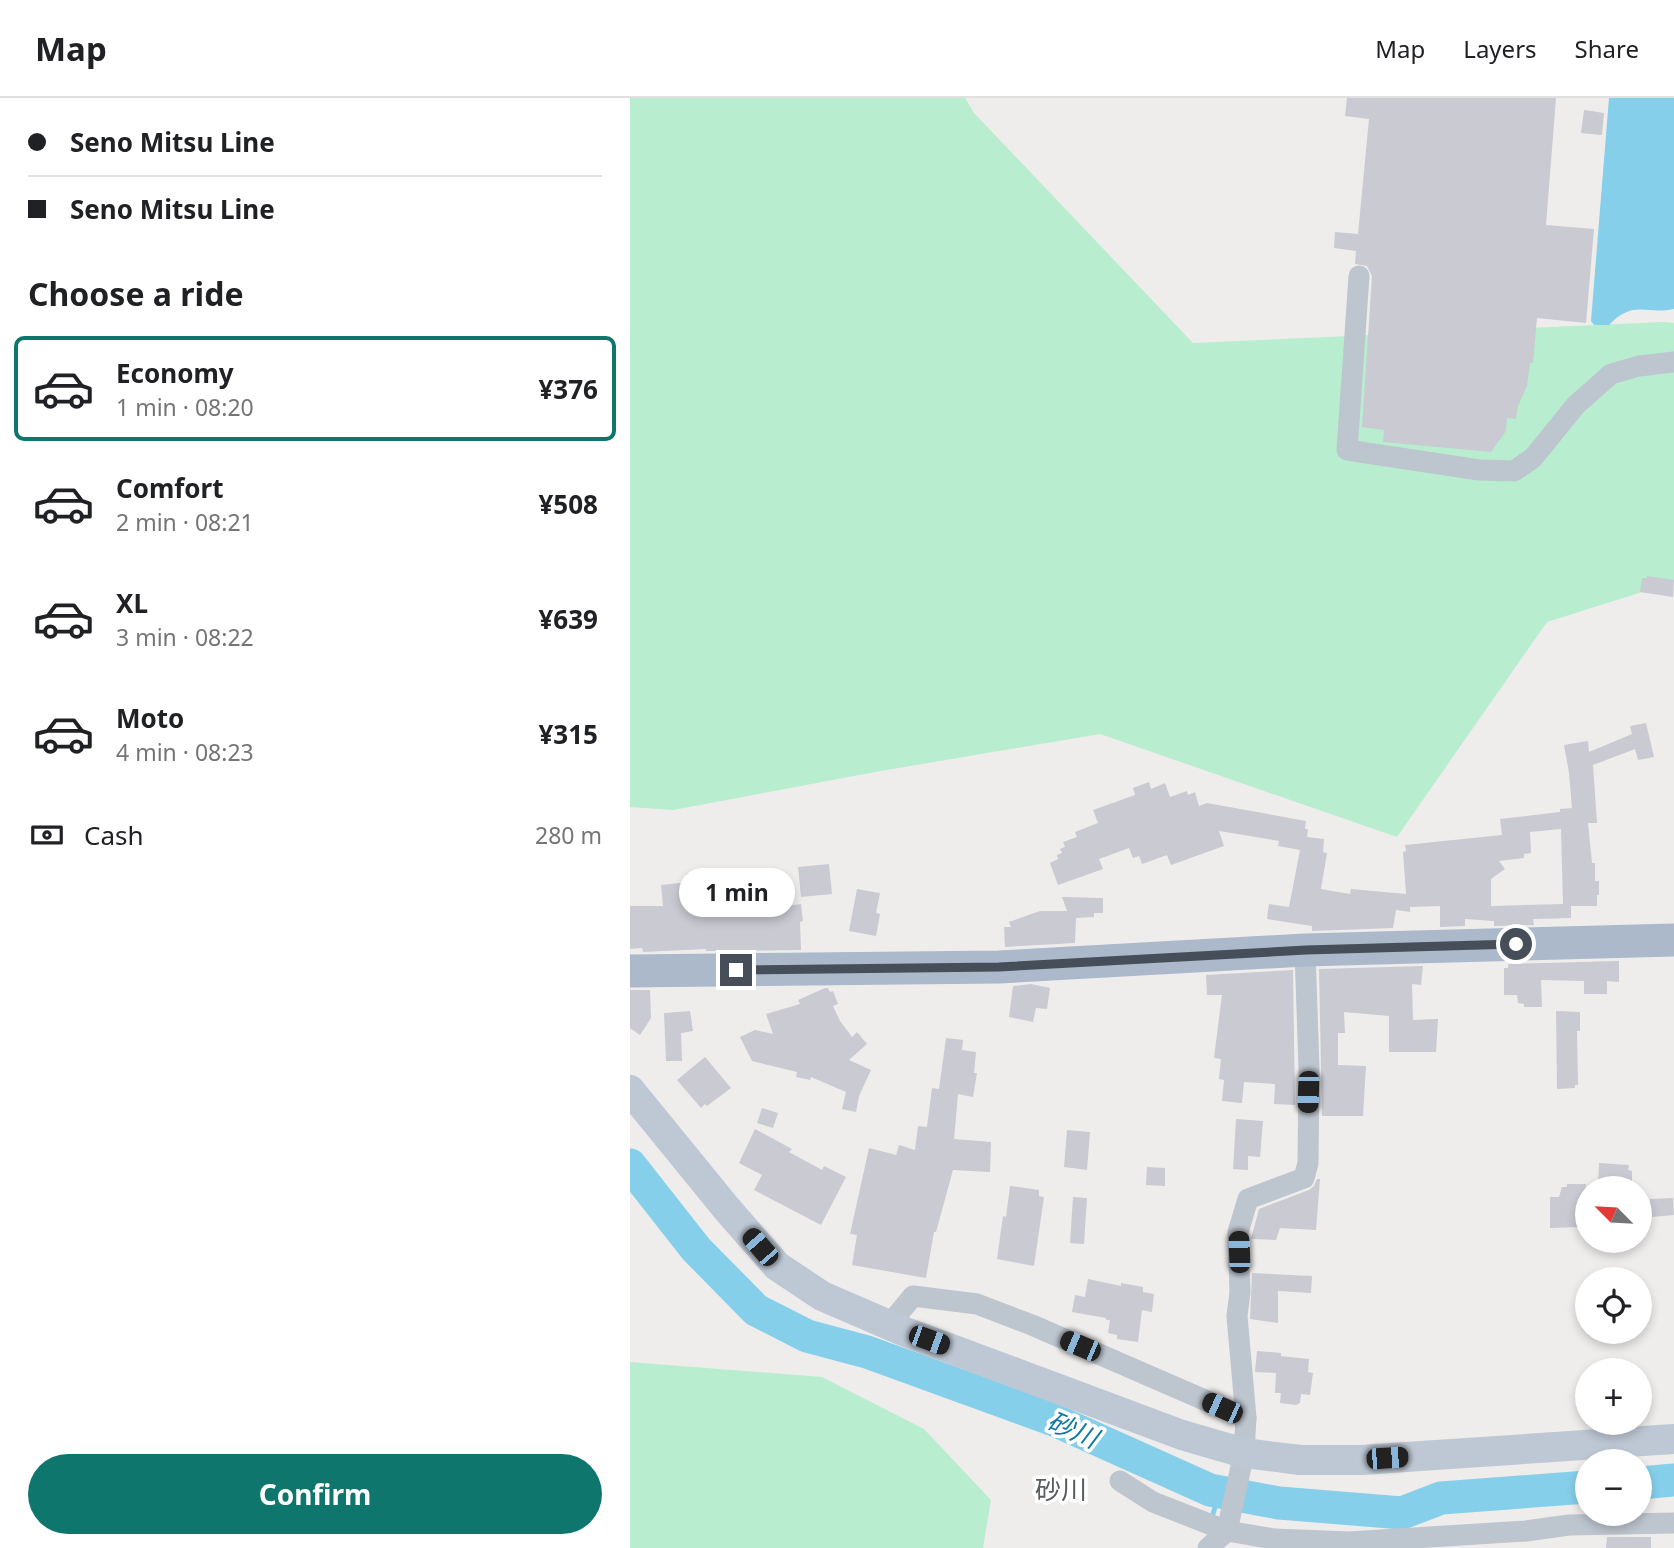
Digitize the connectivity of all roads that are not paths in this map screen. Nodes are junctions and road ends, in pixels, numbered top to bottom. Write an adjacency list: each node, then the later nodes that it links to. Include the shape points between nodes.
1 (1359, 276): 2 (street, via 1347,450 1514,471 1534,458 1576,405 1611,374)
2 (1674, 362)
3 (1674, 940): 4 (main road)
4 (1306, 950): 5 (main road, via 999,967); 8 (street, via 1306,1170 1304,1178 1248,1199 1238,1232 1237,1316)
5 (630, 971)
6 (630, 1090): 7 (street, via 776,1266 822,1296)
7 (889, 1325): 8 (street, via 913,1296 977,1304); 10 (street)
8 (1245, 1418): 10 (street)
9 (1674, 1439): 10 (street, via 1361,1460)
10 (1242, 1460): 13 (street)
11 (1120, 1481): 13 (street, via 1153,1502)
12 (1674, 1523): 14 (street, via 1569,1525)
13 (1219, 1526): 14 (street, via 1274,1539); 15 (street)
14 (1470, 1541)
15 (1208, 1548)

